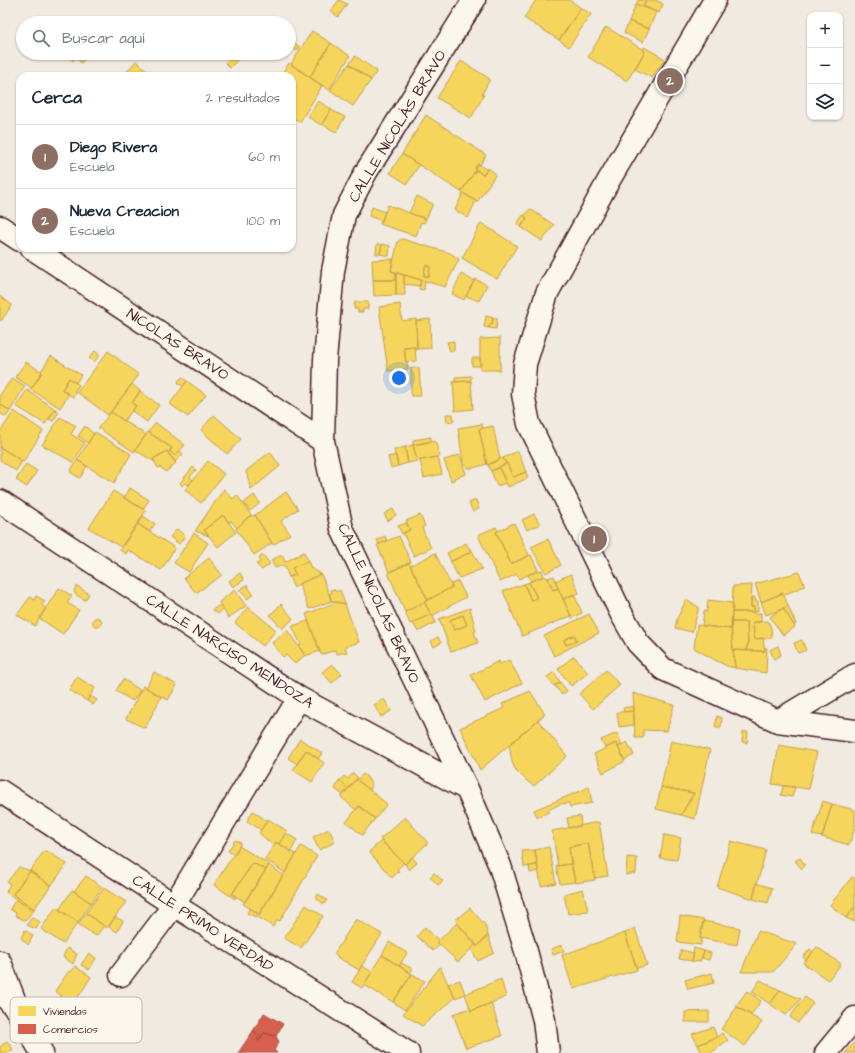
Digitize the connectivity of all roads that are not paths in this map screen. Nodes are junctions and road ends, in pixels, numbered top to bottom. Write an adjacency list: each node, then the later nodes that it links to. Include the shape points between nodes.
1 (474, 0): 6 (street, CALLE NICOLÁS BRAVO, via 366,172 344,215 333,271 325,360)
2 (716, 0): 10 (street, via 609,180 547,293 526,364 522,394 529,424 620,613 638,643 662,669)
3 (0, 227): 4 (street)
4 (16, 237)
5 (38, 252): 6 (street, NICOLAS BRAVO)
6 (324, 441): 12 (street, CALLE NICOLÁS BRAVO, via 342,529)
7 (0, 501): 9 (street, CALLE NARCISO MENDOZA)
8 (855, 675): 10 (street)
9 (299, 698): 12 (street, CALLE NARCISO MENDOZA); 14 (street)
10 (778, 721): 11 (street)
11 (855, 731)
12 (467, 789): 24 (street, CALLE NICOLÁS BRAVO, via 500,866 544,1020)
13 (0, 791): 14 (street, CALLE PRIMO VERDAD)
14 (174, 904): 16 (street); 23 (street, CALLE PRIMO VERDAD)
15 (0, 962): 18 (street)
16 (121, 975)
17 (0, 991): 19 (street)
18 (12, 997)
19 (10, 1002)
20 (855, 1018): 25 (street)
21 (36, 1043): 22 (street)
22 (42, 1053)
23 (408, 1053)
24 (548, 1053)
25 (826, 1053)

